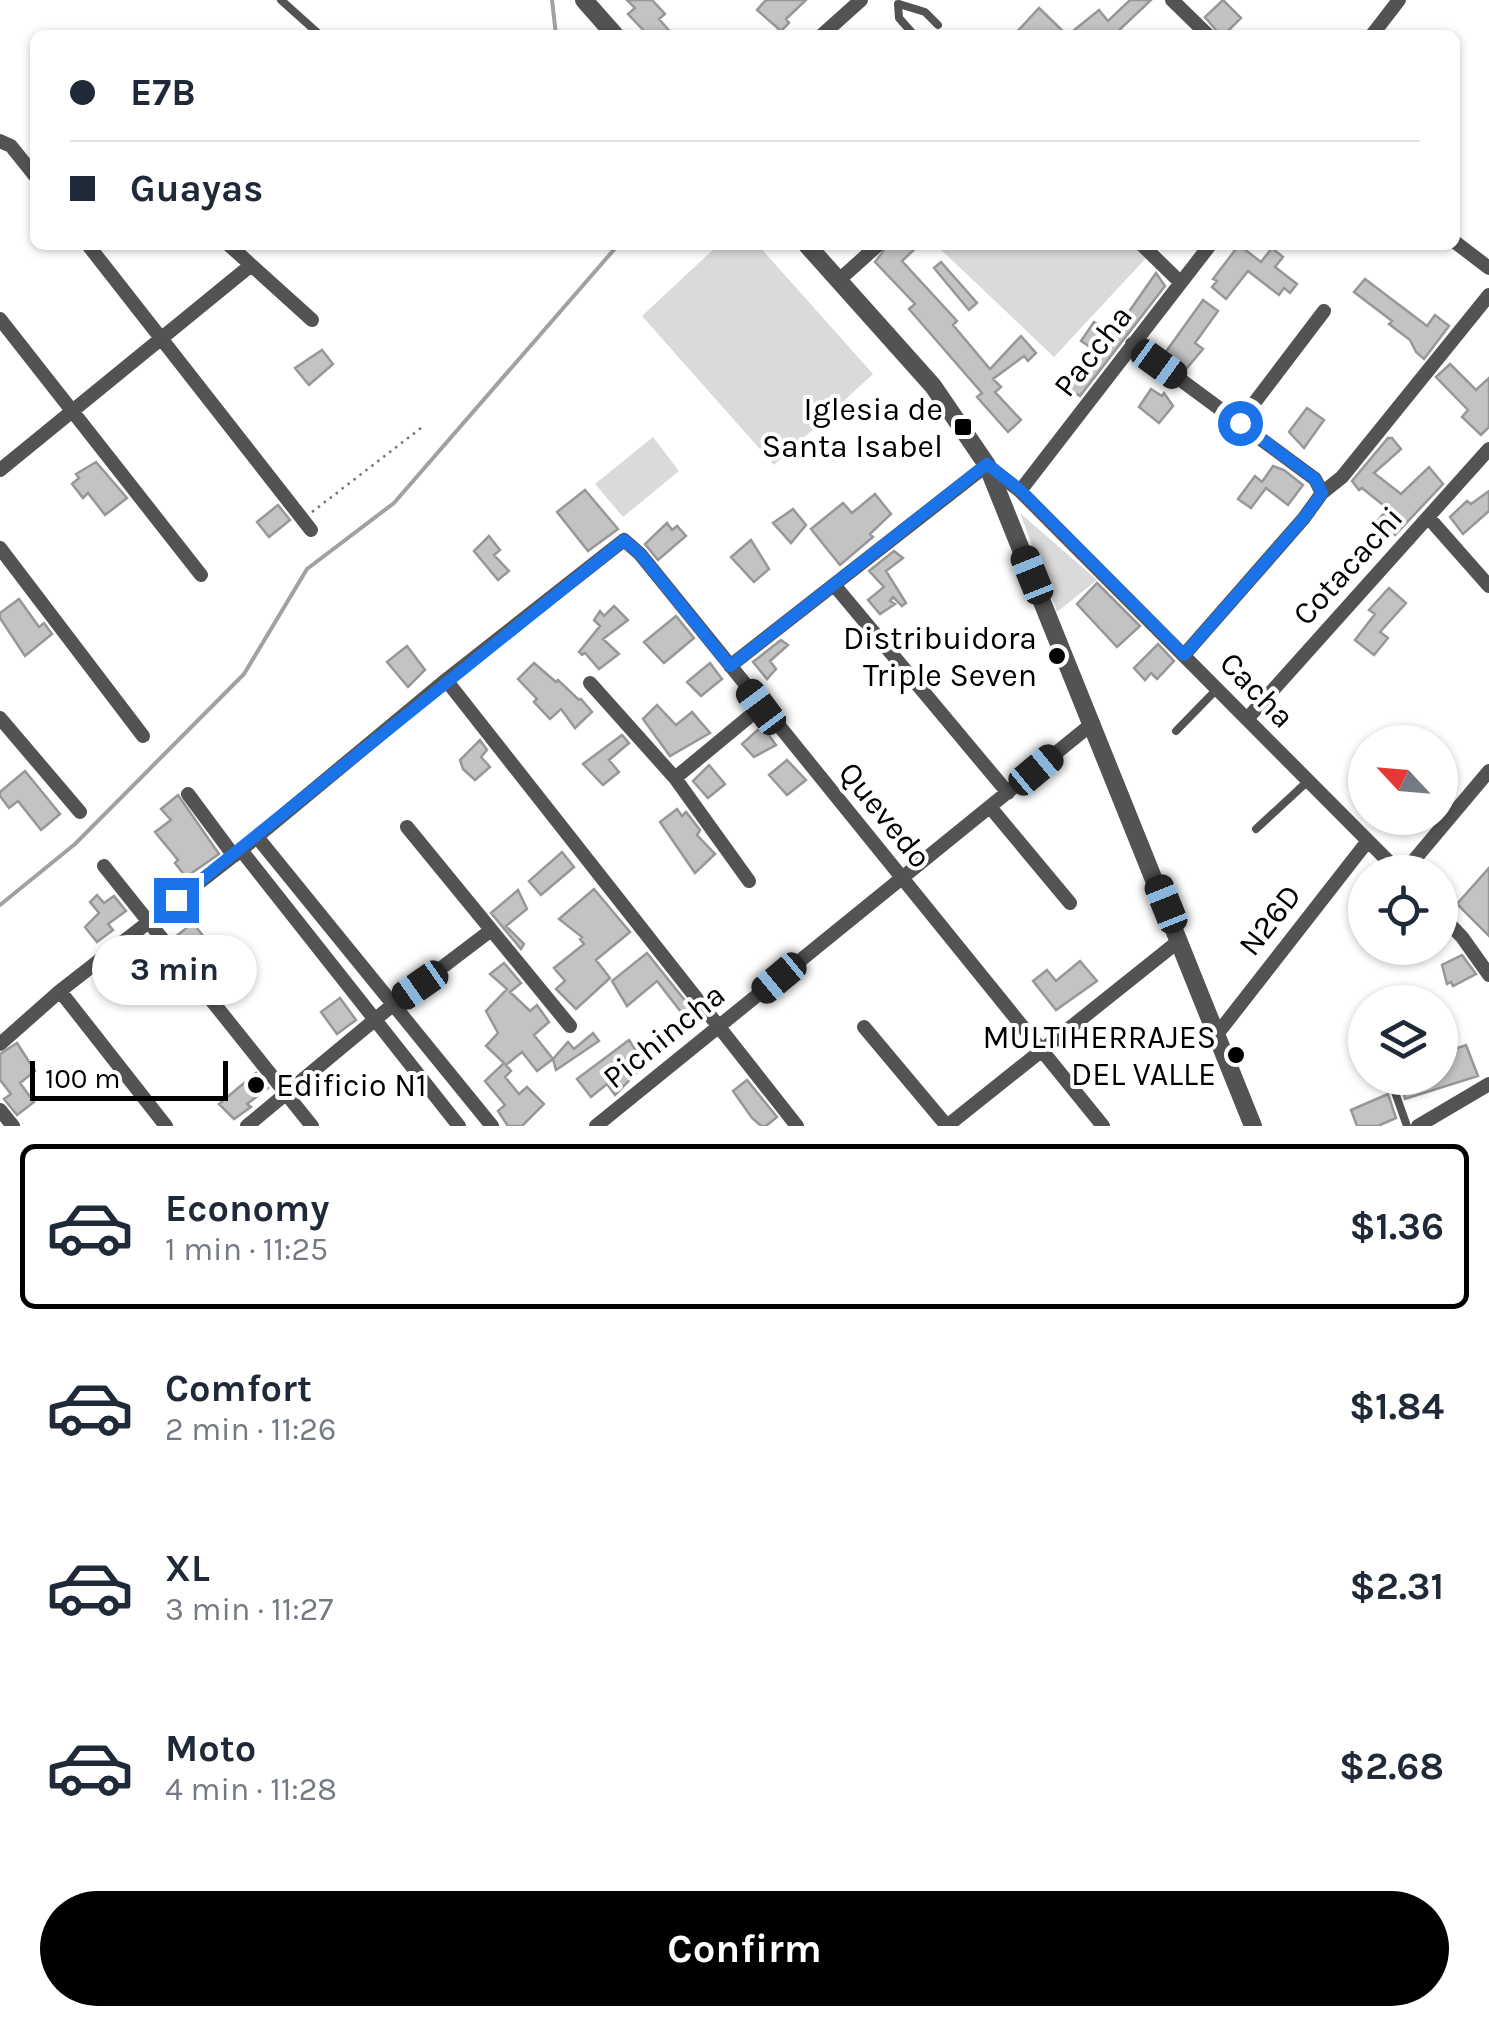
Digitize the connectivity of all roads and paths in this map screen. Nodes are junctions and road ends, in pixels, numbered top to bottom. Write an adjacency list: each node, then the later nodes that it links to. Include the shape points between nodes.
1 (281, 0): 8 (lane)
2 (584, 0): 9 (street)
3 (861, 0): 10 (street)
4 (1172, 0): 12 (street)
5 (1399, 0): 13 (street)
6 (897, 2): 7 (lane); 11 (lane)
7 (938, 25)
8 (314, 30)
9 (611, 30)
10 (828, 30)
11 (910, 30)
12 (1203, 30)
13 (1376, 30)
14 (0, 141): 15 (street)
15 (30, 170)
16 (1460, 246): 24 (street)
17 (92, 250): 31 (street)
18 (233, 250): 23 (street)
19 (812, 250): 25 (street)
20 (872, 250): 25 (street)
21 (1147, 250): 26 (street)
22 (1206, 250): 26 (street, Paccha)
23 (250, 266): 30 (street); 31 (street)
24 (1489, 268)
25 (839, 280): 37 (street, via 933,386)
26 (1180, 282): 32 (street, Paccha)
27 (1489, 295): 40 (street)
28 (1324, 310): 34 (street)
29 (0, 319): 33 (street)
30 (312, 320)
31 (162, 340): 33 (street); 42 (street)
32 (1132, 344): 34 (street); 39 (street, Paccha)
33 (72, 414): 38 (street); 44 (street)
34 (1240, 423): 40 (street, via 1315,479)
35 (421, 428): 42 (path)
36 (1489, 449): 41 (street, Cotacachi)
37 (987, 464): 39 (street, Cacha); 45 (street); 55 (street)
38 (0, 470)
39 (1020, 490): 47 (street, Cacha)
40 (1322, 493): 47 (street)
41 (1428, 517): 46 (street); 54 (street, Cotacachi)
42 (307, 525)
43 (0, 548): 57 (street)
44 (201, 575)
45 (836, 586): 48 (street); 62 (street)
46 (1489, 586)
47 (1184, 655): 51 (street, Cacha)
48 (730, 666): 49 (street, Quevedo, via 624,540); 52 (street, Quevedo)
49 (446, 680): 67 (street); 86 (street)
50 (590, 684): 59 (street)
51 (1218, 689): 54 (street, Cacha); 56 (lane)
52 (761, 707): 59 (street); 73 (street, Quevedo)
53 (0, 718): 64 (street)
54 (1247, 719): 60 (street, Cacha)
55 (1092, 723): 62 (street, Pichincha); 79 (street)
56 (1176, 732)
57 (142, 736)
58 (1489, 772): 71 (street)
59 (674, 778): 74 (street)
60 (1308, 781): 66 (lane); 68 (street, Cacha)
61 (188, 794): 69 (street)
62 (1008, 794): 63 (street, Pichincha)
63 (990, 807): 73 (street, Pichincha); 75 (street)
64 (80, 812)
65 (407, 826): 77 (street)
66 (1256, 829)
67 (257, 837): 69 (street); 82 (street)
68 (1366, 842): 70 (street, Cacha); 87 (street, N26D)
69 (237, 853): 76 (street); 83 (street)
70 (1381, 855)
71 (1416, 855)
72 (104, 866): 76 (street)
73 (900, 878): 86 (street, Pichincha); 89 (street, Quevedo)
74 (750, 881)
75 (1070, 903)
76 (147, 922): 81 (street); 91 (street)
77 (490, 930): 82 (street); 84 (street)
78 (1458, 933): 80 (street)
79 (1180, 940): 87 (street); 89 (street)
80 (1489, 975)
81 (60, 991): 88 (street); 95 (street)
82 (395, 1003): 83 (street); 99 (street)
83 (376, 1019): 91 (street); 98 (street)
84 (570, 1026)
85 (864, 1027): 102 (street)
86 (719, 1028): 100 (street, Pichincha); 101 (street)
87 (1218, 1032): 104 (street)
88 (0, 1044)
89 (1044, 1051): 102 (street); 103 (street, Quevedo)
90 (1489, 1084): 106 (street)
91 (286, 1095): 96 (street); 97 (street)
92 (1396, 1095): 105 (lane)
93 (0, 1110): 94 (street)
94 (13, 1126)
95 (166, 1126)
96 (247, 1126)
97 (312, 1126)
98 (459, 1126)
99 (492, 1126)
100 (596, 1126)
101 (797, 1126)
102 (947, 1126)
103 (1103, 1126)
104 (1254, 1126)
105 (1408, 1126)
106 (1418, 1126)

